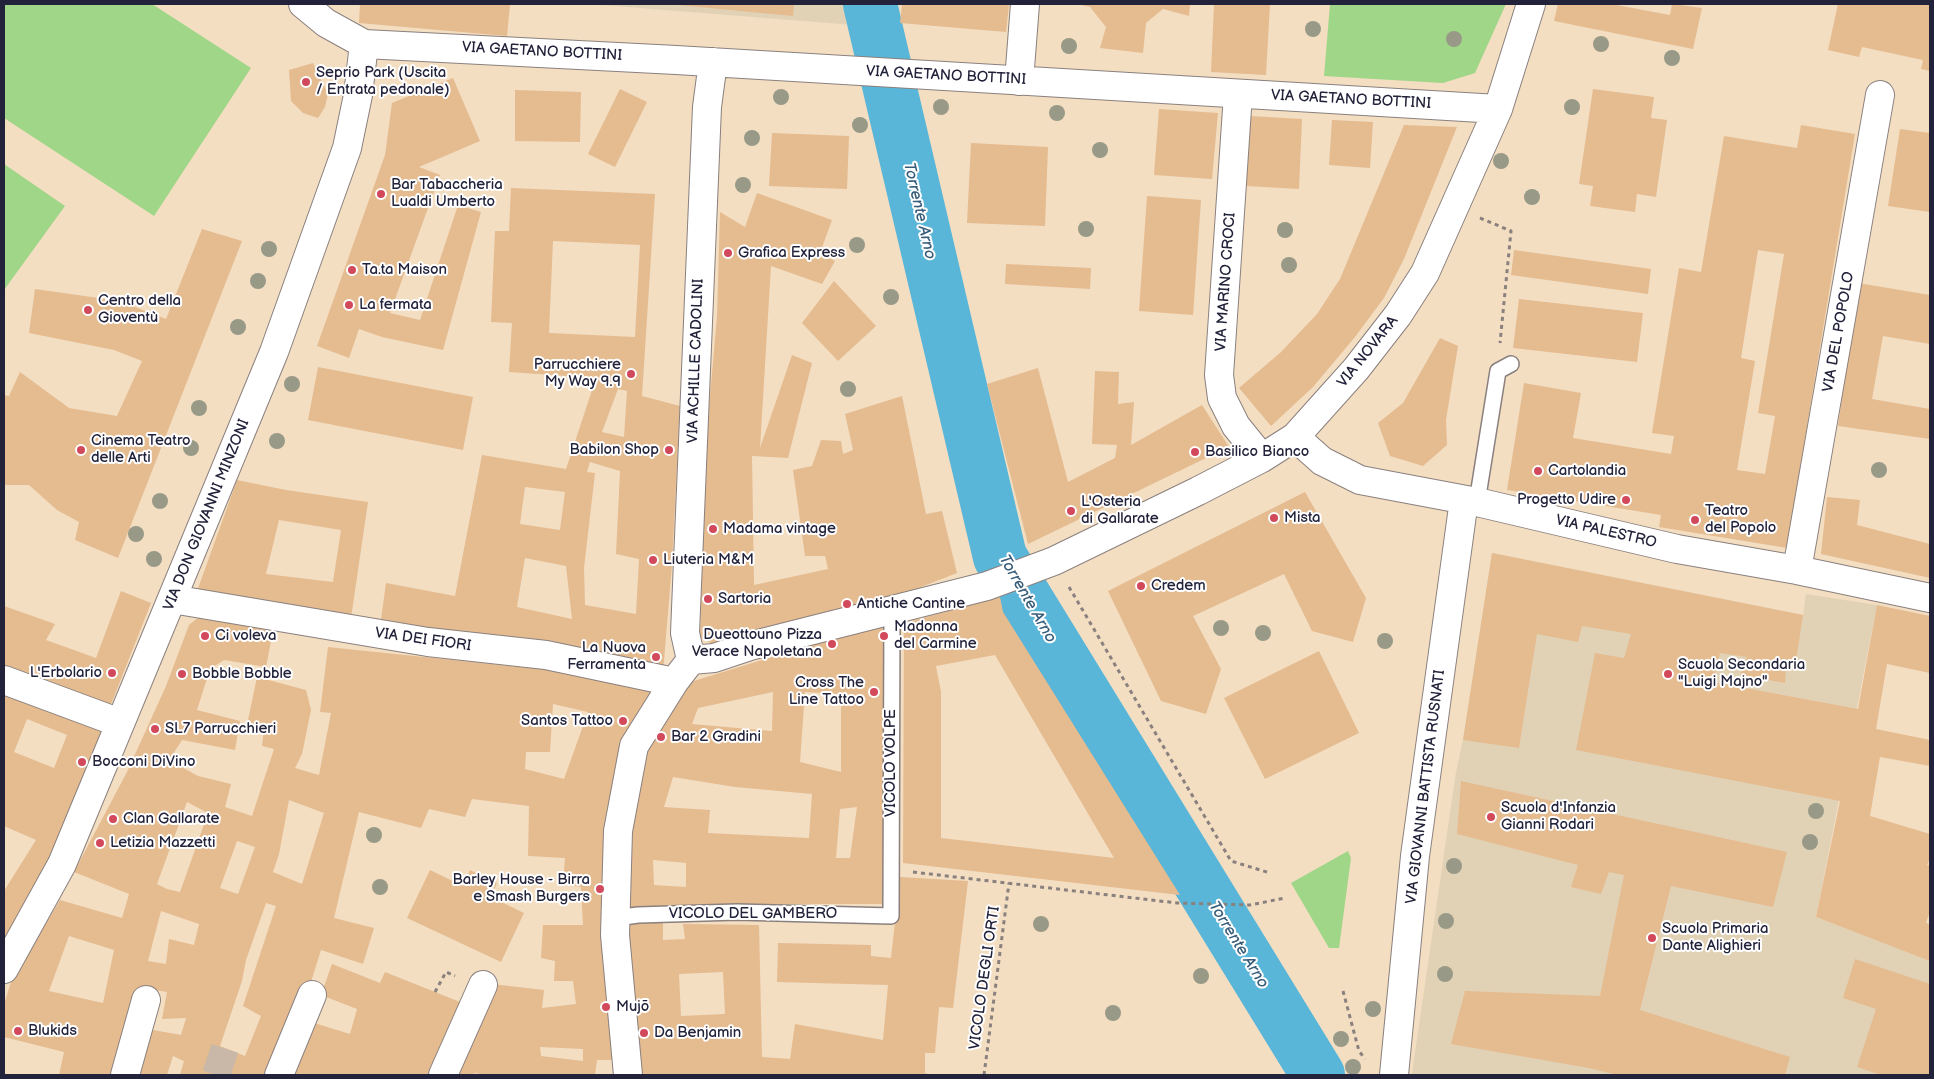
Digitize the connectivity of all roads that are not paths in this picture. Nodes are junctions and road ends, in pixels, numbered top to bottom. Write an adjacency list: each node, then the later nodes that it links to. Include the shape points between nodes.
1 (1025, 4): 6 (street)
2 (1531, 4): 9 (street, VIA NOVARA)
3 (302, 6): 4 (street)
4 (364, 44): 5 (street, VIA GAETANO BOTTINI); 16 (street, VIA DON GIOVANNI MINZONI, via 347,148 274,352)
5 (713, 62): 6 (street, VIA GAETANO BOTTINI); 18 (street, VIA ACHILLE CADOLINI, via 707,106 685,633)
6 (1019, 81): 7 (street, VIA GAETANO BOTTINI)
7 (1238, 94): 9 (street, VIA GAETANO BOTTINI); 12 (street, VIA MARINO CROCI, via 1219,375 1222,398 1236,426)
8 (1880, 95): 14 (street, VIA DEL POPOLO)
9 (1498, 109): 11 (street, VIA NOVARA, via 1425,272 1398,315 1356,369)
10 (1504, 367): 13 (lane)
11 (1295, 437): 12 (street, VIA NOVARA); 13 (street, VIA PALESTRO, via 1322,461 1360,480)
12 (1262, 458): 17 (street, VIA NOVARA, via 1052,562 987,586)
13 (1471, 501): 14 (street, VIA PALESTRO, via 1677,548); 28 (street, VIA GIOVANNI BATTISTA RUSNATI)
14 (1797, 570): 15 (street, VIA PALESTRO)
15 (1930, 598)
16 (172, 599): 20 (street, VIA DEI FIORI, via 428,642 546,655); 21 (street, VIA DON GIOVANNI MINZONI)
17 (892, 610): 18 (street, VIA NOVARA, via 714,658); 22 (lane, VICOLO VOLPE)
18 (691, 660): 20 (street)
19 (4, 680): 21 (street)
20 (674, 682): 23 (street, via 634,746 618,831)
21 (120, 723): 24 (street, VIA DON GIOVANNI MINZONI, via 62,864)
22 (891, 916): 23 (lane, VICOLO DEL GAMBERO, via 736,912)
23 (616, 918): 32 (street)
24 (4, 970)
25 (483, 985): 31 (street)
26 (312, 995): 30 (street)
27 (146, 1000): 29 (street)
28 (1382, 1070)
29 (125, 1075)
30 (279, 1075)
31 (443, 1075)
32 (628, 1075)

